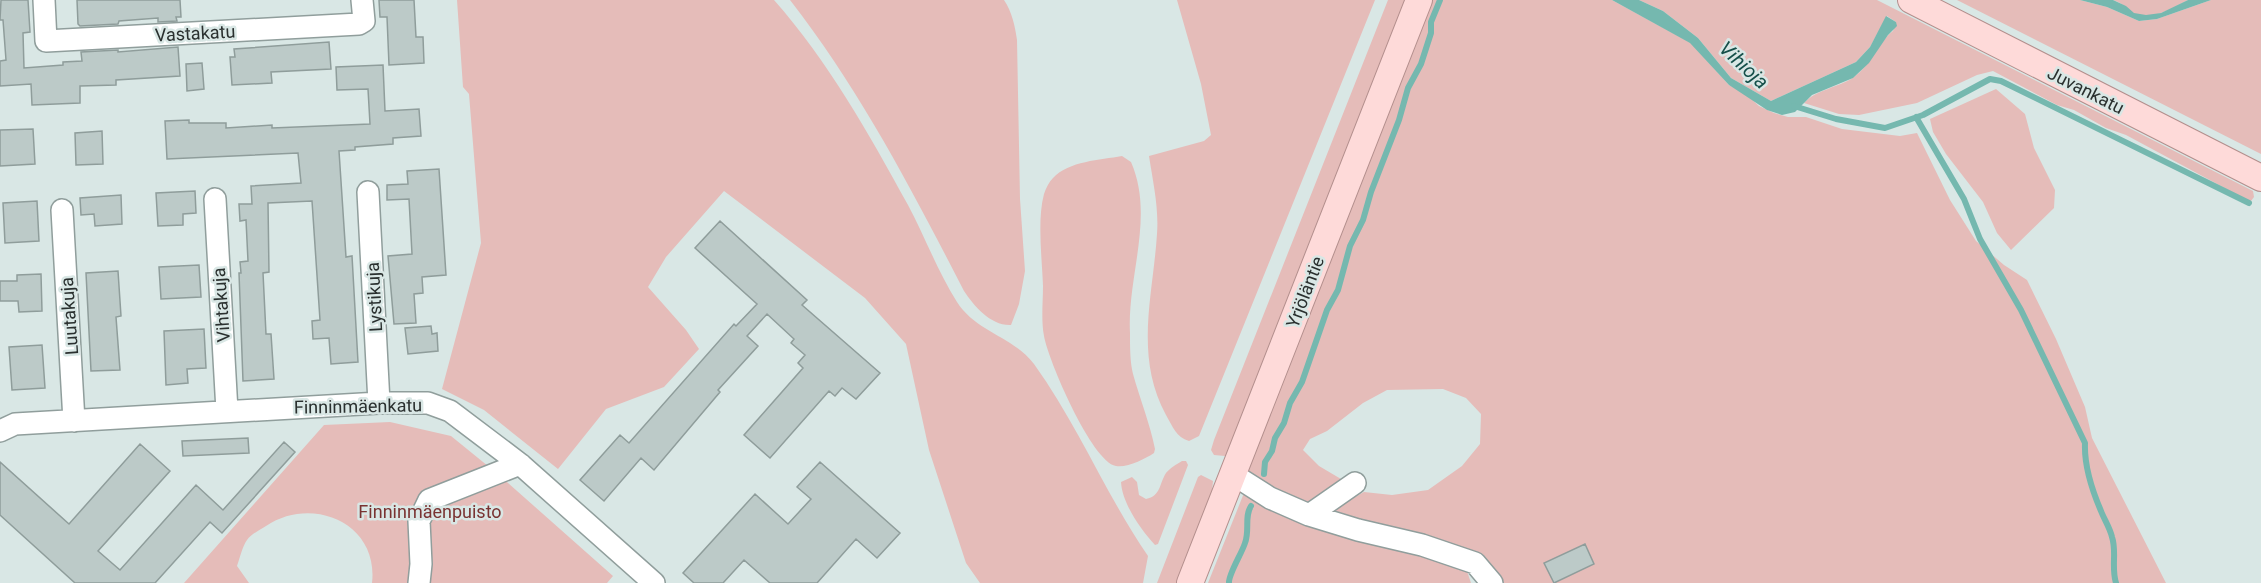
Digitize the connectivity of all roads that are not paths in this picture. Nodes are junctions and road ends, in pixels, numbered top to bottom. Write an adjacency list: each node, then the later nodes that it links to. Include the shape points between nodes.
1 (44, 0): 2 (street, Vastakatu, via 46,41 359,24 364,21)
2 (362, 0)
3 (1419, 0): 14 (main road, Yrjöläntie)
4 (1911, 0): 5 (main road, Juvankatu)
5 (2261, 178)
6 (368, 192): 9 (street, Lystikuja)
7 (215, 199): 10 (street, Vihtakuja)
8 (62, 210): 11 (street, Luutakuja)
9 (379, 403): 10 (street, Finninmäenkatu); 13 (street, Finninmäenkatu, via 428,403 450,411)
10 (227, 411): 11 (street, Finninmäenkatu)
11 (74, 421): 12 (street, Finninmäenkatu, via 15,424)
12 (0, 431)
13 (520, 465): 17 (street, via 429,500 419,521); 18 (street, Finninmäenkatu)
14 (1233, 475): 16 (street, via 1270,498); 19 (main road, Yrjöläntie)
15 (1355, 483): 16 (street)
16 (1309, 514): 20 (street, via 1475,563)
17 (419, 583)
18 (654, 583)
19 (1190, 583)
20 (1492, 583)

